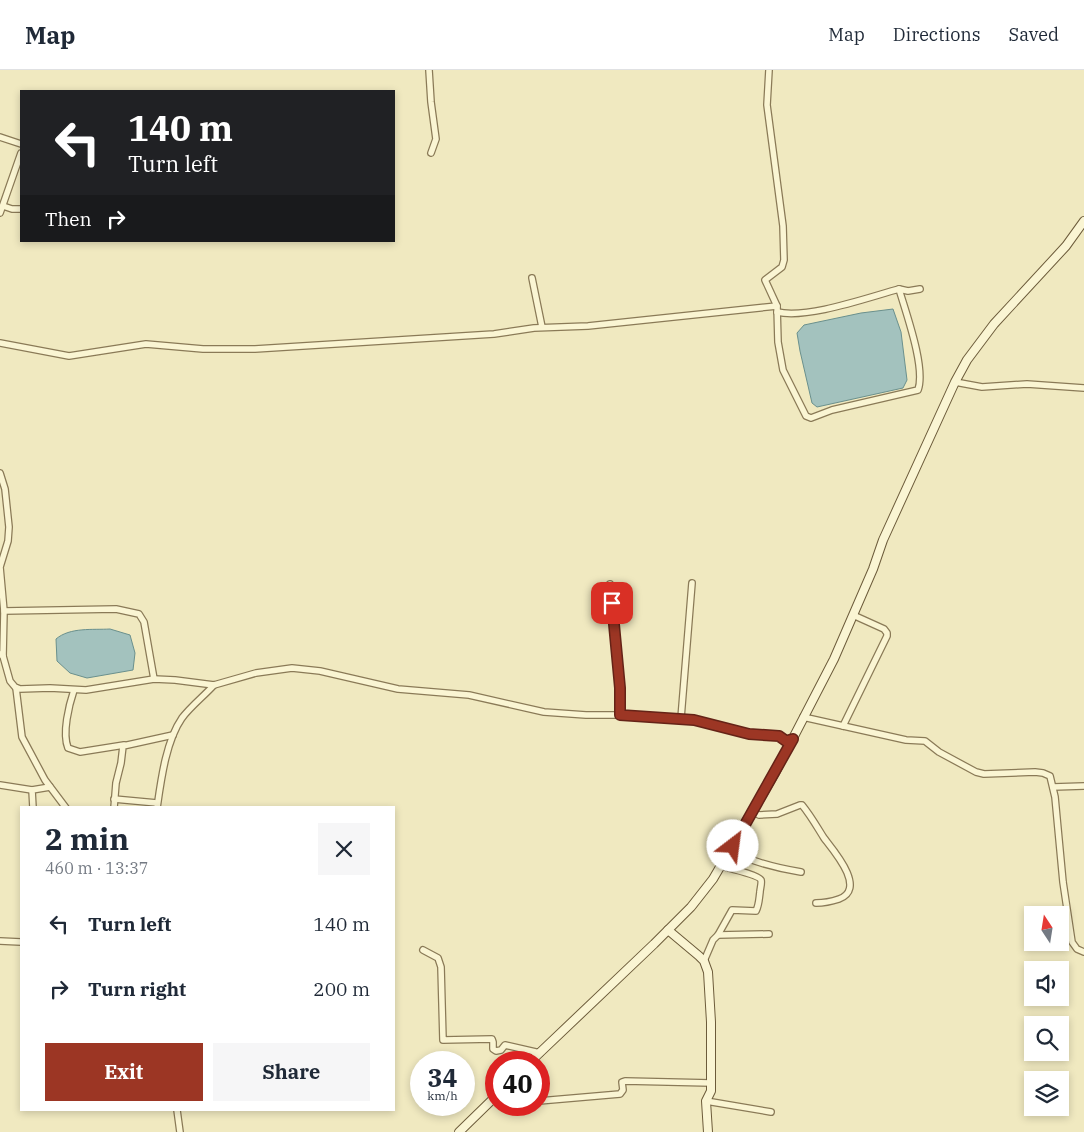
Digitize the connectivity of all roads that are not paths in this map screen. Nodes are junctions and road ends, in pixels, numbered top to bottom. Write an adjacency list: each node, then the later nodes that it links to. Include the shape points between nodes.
1 (429, 70): 6 (street, via 436,139)
2 (762, 70): 3 (street)
3 (768, 72): 14 (street, via 767,105 784,226 782,267 766,280)
4 (0, 137): 5 (street)
5 (20, 144)
6 (432, 153)
7 (20, 156): 9 (street)
8 (20, 209): 9 (street)
9 (1, 210)
10 (1084, 221): 17 (street, via 1066,246 994,324)
11 (532, 278): 15 (street)
12 (920, 289): 13 (street)
13 (900, 290): 14 (street, via 811,312 790,315); 14 (street, via 919,362 918,390 811,418 806,416 783,370)
14 (777, 310): 15 (street)
15 (542, 327): 16 (street, via 494,334 264,348 211,349 146,344 68,356)
16 (0, 343)
17 (955, 382): 18 (street, via 982,387 1028,384); 24 (street, via 883,540)
18 (1084, 388)
19 (0, 473): 20 (street, via 6,488 9,527)
20 (0, 576): 23 (street)
21 (692, 582): 32 (street)
22 (610, 584): 30 (street)
23 (4, 611): 25 (street); 26 (street, via 116,610 139,614 144,622)
24 (853, 615): 31 (street); 33 (street, via 884,629 887,636)
25 (1, 655): 28 (street, via 8,677)
26 (154, 680): 27 (street); 29 (street)
27 (214, 685): 30 (street, via 256,673 292,668 398,689 469,695 544,712); 34 (street, via 182,718)
28 (16, 688): 29 (street); 39 (street, via 22,737)
29 (74, 690): 36 (street, via 67,716 68,748 80,752)
30 (620, 715): 32 (street)
31 (803, 717): 33 (street); 35 (street)
32 (681, 718): 35 (street, via 749,734 779,736 786,741)
33 (843, 726): 40 (street, via 924,741 938,752 984,774 1043,773 1050,776)
34 (173, 735): 36 (street); 46 (street)
35 (793, 739): 47 (street)
36 (124, 745): 42 (street)
37 (0, 785): 41 (street)
38 (1084, 786): 40 (street)
39 (50, 787): 41 (street); 44 (street)
40 (1053, 787): 58 (street, via 1072,942)
41 (32, 790): 43 (street)
42 (114, 799): 45 (street); 46 (street)
43 (33, 806)
44 (64, 806)
45 (114, 806)
46 (157, 806)
47 (753, 812): 48 (street); 51 (street, via 777,814 802,805 815,821 844,866 850,886 843,898 826,904)
48 (730, 851): 49 (street); 50 (street, via 752,861)
49 (721, 866): 52 (street, via 700,897); 54 (street, via 755,875 761,881 756,911 732,910)
50 (801, 872)
51 (816, 902)
52 (668, 930): 59 (street); 63 (street)
53 (769, 934): 54 (street)
54 (718, 935): 59 (street)
55 (0, 942): 56 (street)
56 (20, 942)
57 (423, 950): 60 (street, via 438,958 441,967 443,1040 492,1039)
58 (1084, 952)
59 (704, 961): 64 (street, via 710,980)
60 (496, 1051)
61 (496, 1051): 62 (street, via 506,1045)
62 (532, 1051)
63 (542, 1051)
64 (711, 1083): 65 (street, via 625,1081 620,1094); 66 (street)
65 (550, 1100)
66 (706, 1101): 69 (street); 72 (street)
67 (485, 1107): 71 (street)
68 (177, 1111): 70 (street)
69 (771, 1112)
70 (180, 1132)
71 (459, 1132)
72 (708, 1132)

